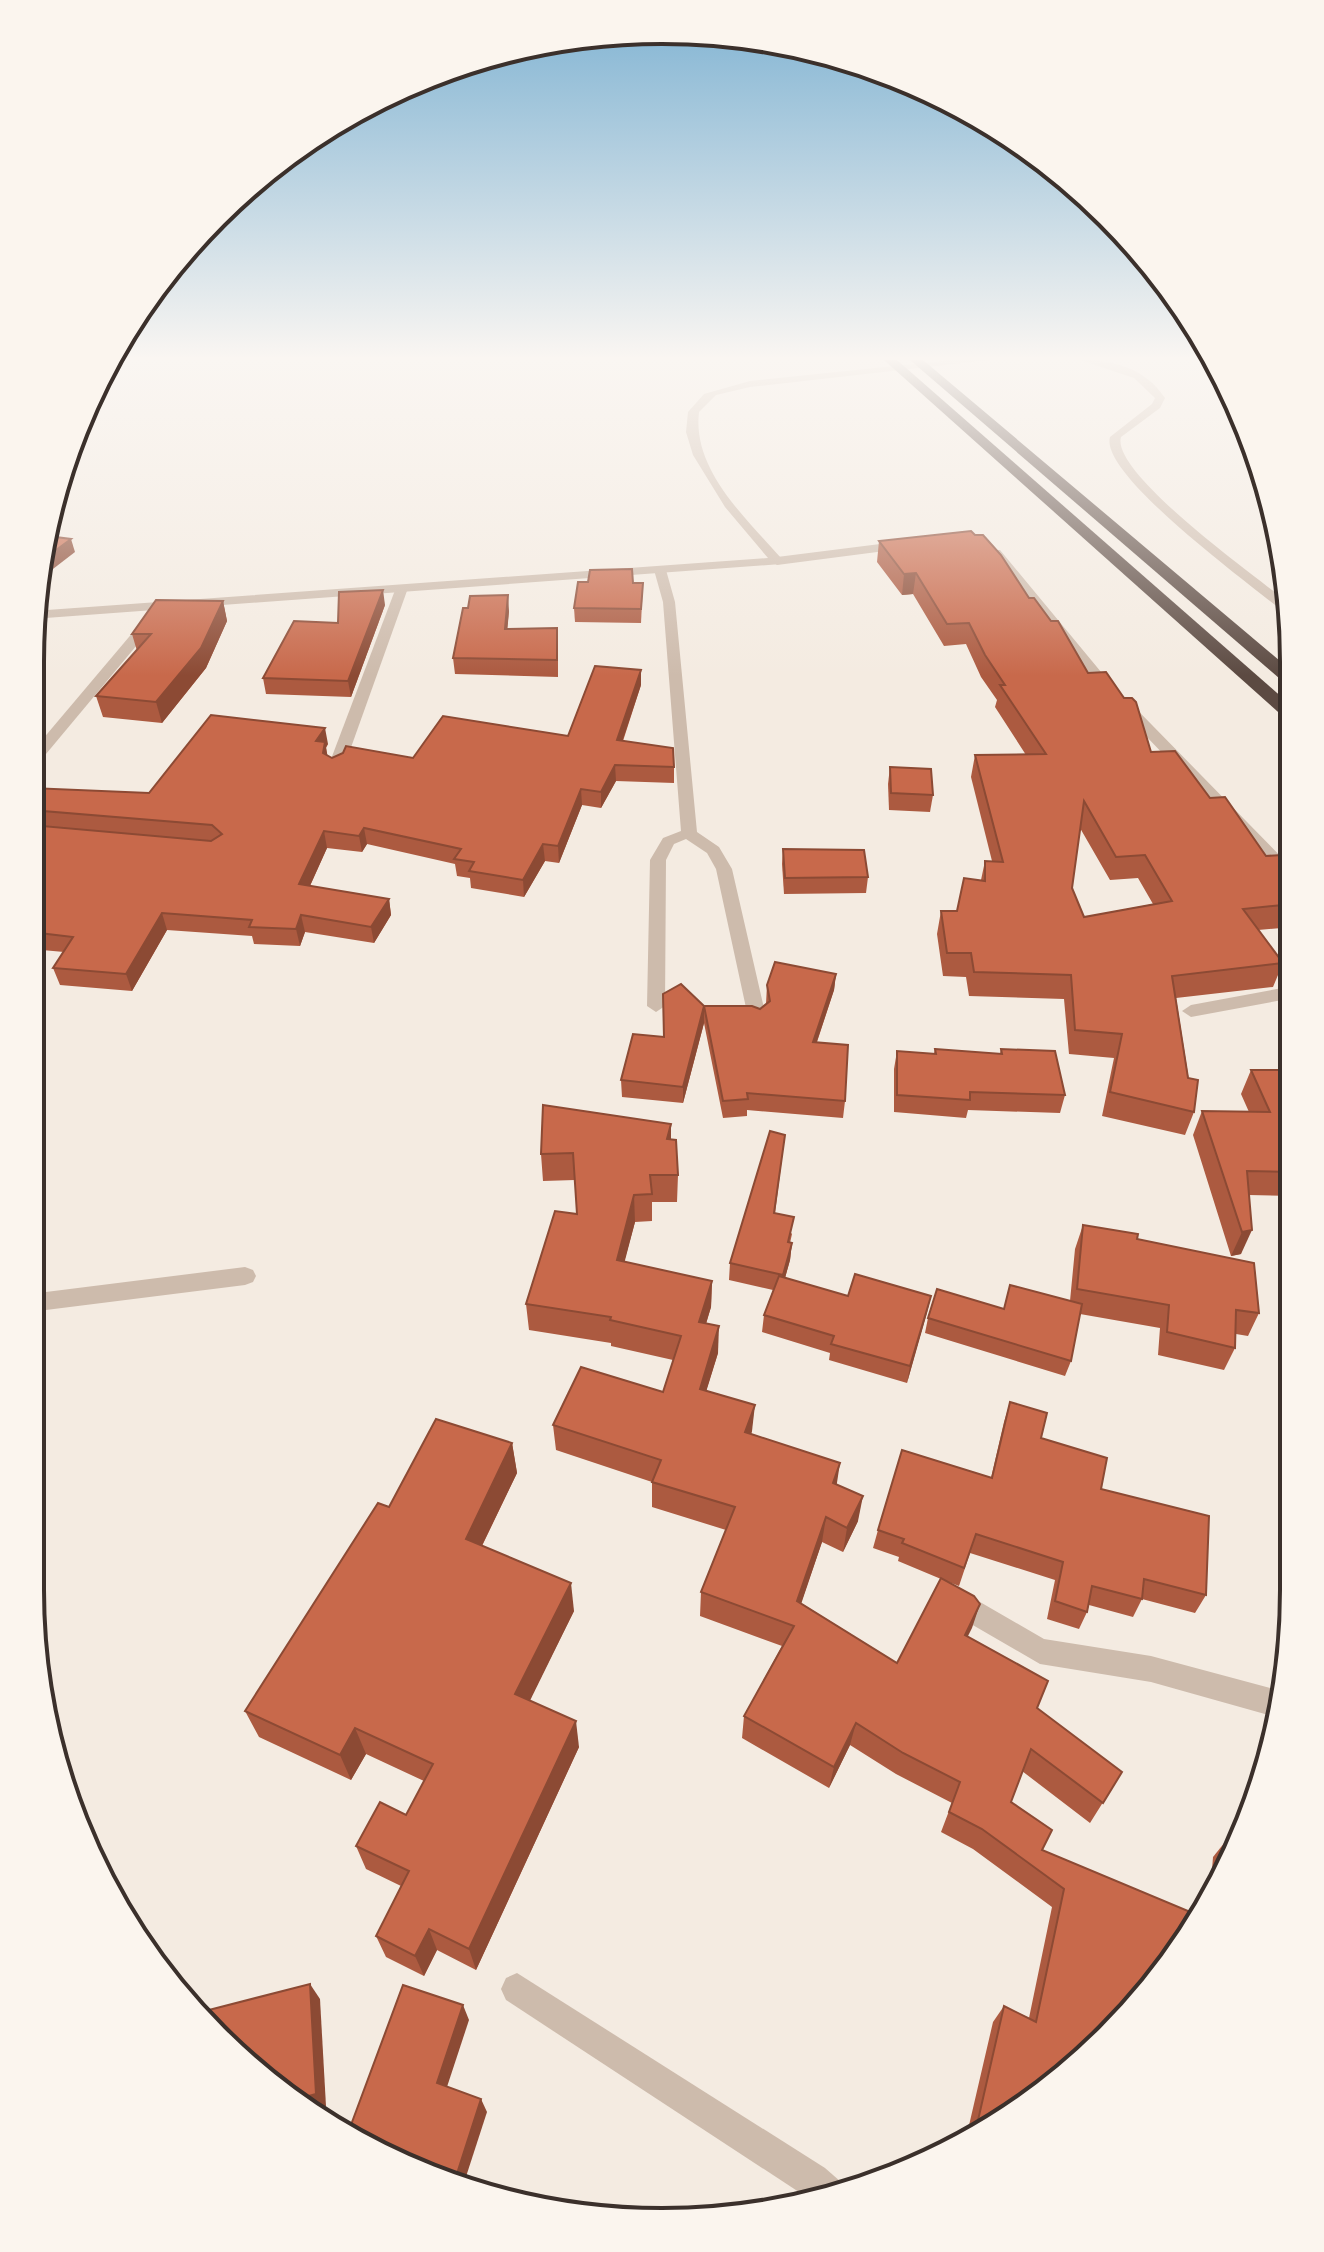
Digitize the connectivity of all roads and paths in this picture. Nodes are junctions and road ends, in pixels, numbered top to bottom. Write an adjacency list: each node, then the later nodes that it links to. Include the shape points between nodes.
1 (703, 465): 7 (street)
2 (1009, 465): 14 (highway)
3 (1039, 465): 13 (highway)
4 (1124, 465): 10 (street, via 1157,501)
5 (919, 544): 7 (street)
6 (986, 545): 18 (street, via 1101,681)
7 (777, 561): 8 (street)
8 (660, 570): 9 (street); 17 (street, via 669,602)
9 (402, 588): 11 (street); 16 (street)
10 (1277, 599)
11 (162, 606): 12 (street); 15 (street)
12 (46, 614)
13 (1280, 670)
14 (1280, 705)
15 (44, 747)
16 (336, 767)
17 (689, 834): 20 (street, via 674,835 662,845 658,860); 22 (street, via 713,850 724,869)
18 (1280, 866)
19 (1280, 994): 21 (street)
20 (656, 1006)
21 (1191, 1011)
22 (757, 1017)
23 (245, 1276): 24 (street)
24 (44, 1301)
25 (980, 1615): 26 (street, via 1040,1651 1151,1669)
26 (1270, 1702)
27 (517, 1989): 28 (street)
28 (821, 2187)

